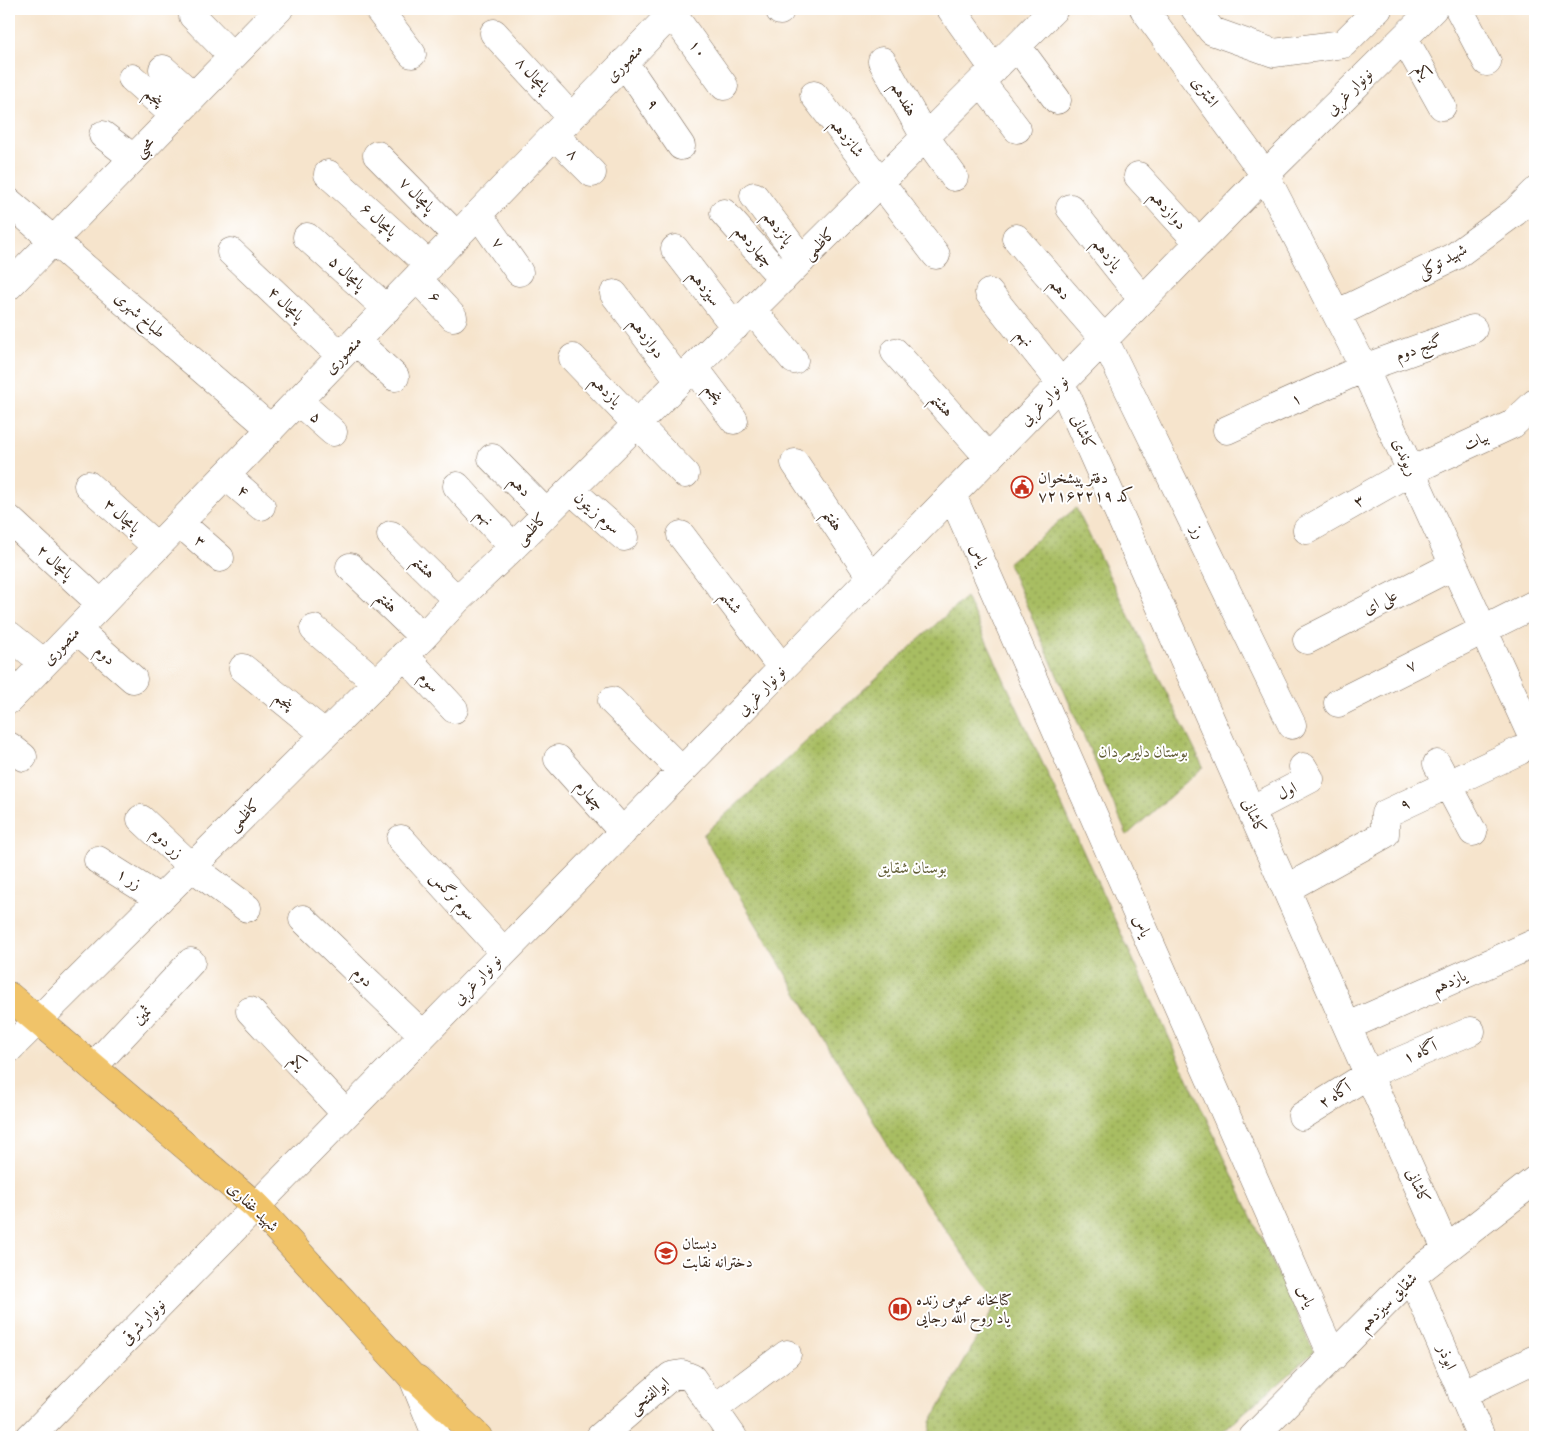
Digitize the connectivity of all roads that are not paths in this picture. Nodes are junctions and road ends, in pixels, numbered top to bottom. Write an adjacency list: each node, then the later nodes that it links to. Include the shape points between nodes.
1 (279, 9): 16 (street, محبی)
2 (378, 9): 15 (street)
3 (952, 9): 21 (street)
4 (1054, 9): 14 (street, کاظمی)
5 (1144, 9): 38 (street, اشتری)
6 (1195, 9): 7 (street, via 1212,32 1274,53 1343,44)
7 (1378, 9)
8 (1432, 9): 13 (street, نونوار غربی)
9 (1459, 9): 19 (street)
10 (673, 10): 18 (street, منصوری); 23 (street, ۱۰)
11 (193, 16): 16 (street)
12 (494, 33): 29 (street, ۸ پامچال)
13 (1404, 38): 27 (street, یکم); 38 (street, نونوار غربی)
14 (1017, 46): 21 (street, کاظمی); 26 (street)
15 (412, 54)
16 (232, 56): 25 (street, محبی)
17 (882, 61): 32 (street, هفدهم)
18 (624, 62): 29 (street, منصوری); 33 (street, ۹)
19 (1487, 62)
20 (163, 69): 25 (street)
21 (988, 75): 30 (street); 32 (street, کاظمی)
22 (132, 78): 28 (street, پنجم)
23 (724, 86)
24 (814, 95): 41 (street, شانزدهم)
25 (193, 96): 28 (street, محبی)
26 (1057, 100)
27 (1442, 106)
28 (175, 116): 35 (street, محبی)
29 (563, 126): 37 (street, ۸); 47 (street, منصوری)
30 (1017, 129)
31 (103, 136): 35 (street)
32 (925, 138): 40 (street); 41 (street, کاظمی)
33 (681, 146)
34 (377, 154): 48 (street, ۷ پامچال)
35 (133, 158): 51 (street, محبی)
36 (328, 174): 57 (street, ۶ پامچال)
37 (592, 174)
38 (1265, 175): 52 (street, نو نوار غربی); 64 (street, ریوندی)
39 (1138, 176): 52 (street, دوازدهم)
40 (954, 177)
41 (881, 181): 55 (street); 56 (street, کاظمی)
42 (1535, 192): 64 (street, شهید توکلی, via 1515,212 1455,256)
43 (754, 196): 56 (street, پانزدهم)
44 (9, 202): 51 (street, طباخ شهری)
45 (1070, 208): 62 (street, یازدهم)
46 (724, 213): 56 (street, چهاردهم)
47 (478, 214): 48 (street, منصوری); 58 (street, ۷)
48 (457, 236): 57 (street, منصوری)
49 (307, 237): 63 (street, ۵ پامچال)
50 (1016, 238): 68 (street, دهم)
51 (55, 240): 59 (street, محبی); 81 (street, طباخ شهری)
52 (1199, 243): 62 (street, نو نوار غربی)
53 (676, 249): 66 (street, سیزدهم)
54 (231, 252): 69 (street, پامچال ۴)
55 (936, 255)
56 (793, 269): 66 (street, کاظمی)
57 (423, 272): 63 (street, منصوری); 65 (street, ۶)
58 (519, 272)
59 (9, 286)
60 (989, 293): 76 (street, نهم)
61 (614, 294): 74 (street, دوازدهم)
62 (1143, 300): 68 (street, نو نوار غربی)
63 (387, 309): 69 (street, منصوری)
64 (1338, 313): 73 (street, ریوندی)
65 (453, 317)
66 (743, 318): 72 (street); 74 (street, کاظمی)
67 (1473, 328): 73 (street, گنج دوم)
68 (1104, 340): 76 (street, نو نوار غربی); 126 (street, رز)
69 (349, 348): 75 (street); 77 (street, منصوری)
70 (895, 352): 85 (street, هشتم)
71 (573, 358): 80 (street, یازدهم)
72 (794, 360)
73 (1364, 368): 82 (street, ۱); 87 (street, ریوندی)
74 (687, 374): 79 (street, پنجم); 80 (street, کاظمی)
75 (395, 377)
76 (1061, 383): 85 (street, نو نوار غربی); 133 (street, کاشانی)
77 (298, 401): 81 (street, منصوری); 83 (street, ۵)
78 (1535, 403): 87 (street, بیات, via 1513,424)
79 (734, 420)
80 (638, 423): 88 (street); 92 (street, کاظمی)
81 (271, 429): 89 (street, منصوری)
82 (1227, 430)
83 (334, 432)
84 (492, 458): 95 (street, دهم)
85 (989, 458): 93 (street, نو نوار غربی)
86 (795, 463): 107 (street, هفتم)
87 (1411, 472): 98 (street, ۳); 105 (street, ریوندی)
88 (685, 474)
89 (226, 476): 94 (street, ۴); 97 (street, منصوری)
90 (88, 485): 102 (street, ۳ پامچال)
91 (457, 486): 103 (street, نهم)
92 (570, 490): 95 (street, کاظمی); 101 (street, سوم زیتون)
93 (952, 495): 107 (street, نو نوار غربی); 163 (street, یاس)
94 (261, 506)
95 (547, 514): 103 (street, کاظمی)
96 (9, 519): 109 (street, ۲ پامچال)
97 (180, 523): 102 (street, منصوری); 104 (street, ۳)
98 (1306, 530)
99 (391, 535): 108 (street, هشتم)
100 (681, 535): 119 (street, ششم)
101 (624, 537)
102 (157, 547): 109 (street, منصوری)
103 (513, 547): 108 (street, کاظمی)
104 (220, 558)
105 (1454, 565): 113 (street, ریوندی); 115 (street, علی ای)
106 (350, 567): 116 (street, هفتم)
107 (872, 578): 119 (street, نو نوار غربی)
108 (457, 600): 116 (street, کاظمی)
109 (102, 604): 112 (street, منصوری)
110 (1535, 604): 113 (street, ۷)
111 (314, 629): 121 (street)
112 (77, 630): 117 (street, منصوری); 120 (street, دوم)
113 (1483, 630): 124 (street, ۷); 128 (street, ریوندی)
114 (9, 634): 117 (street)
115 (1307, 640)
116 (414, 646): 121 (street, کاظمی); 125 (street, سوم)
117 (44, 664): 122 (street, منصوری)
118 (243, 668): 127 (street, پنجم)
119 (782, 668): 131 (street, نو نوار غربی)
120 (133, 679)
121 (377, 683): 127 (street, کاظمی)
122 (9, 700)
123 (612, 700): 131 (street)
124 (1338, 703)
125 (454, 709)
126 (1292, 725)
127 (325, 734): 139 (street, کاظمی)
128 (1531, 745): 132 (street, ۹)
129 (558, 759): 135 (street, چهارم)
130 (1303, 767): 133 (street, اول, via 1310,779)
131 (682, 770): 135 (street, نو نوار غربی)
132 (1442, 774): 136 (street); 140 (street, ۹, via 1385,814 1385,834)
133 (1251, 810): 140 (street, کاشانی)
134 (141, 819): 139 (street, زر دوم)
135 (622, 832): 145 (street, نو نوار غربی)
136 (1473, 832)
137 (401, 839): 145 (street, سوم نرگس)
138 (98, 860): 141 (street, زر ۱)
139 (192, 867): 141 (street, کاظمی); 142 (street)
140 (1286, 889): 155 (street, کاشانی)
141 (160, 898): 149 (street, کاظمی)
142 (247, 908)
143 (303, 919): 152 (street, دوم)
144 (1535, 943): 150 (street, یازدهم)
145 (504, 952): 152 (street, نو نوار غربی)
146 (191, 962): 154 (street, ثمین)
147 (9, 996): 149 (main road, شهید غفاری)
148 (250, 1011): 156 (street, یکم)
149 (37, 1020): 153 (street, کاظمی); 154 (main road, شهید غفاری)
150 (1362, 1020)
151 (1472, 1031): 155 (street, آگاه ۱)
152 (423, 1035): 156 (street, نو نوار غربی)
153 (9, 1049)
154 (93, 1068): 159 (main road, شهید غفاری)
155 (1369, 1074): 157 (street, آگاه ۲); 160 (street, کاشانی)
156 (346, 1114): 159 (street, نو نوار غربی)
157 (1302, 1116)
158 (1535, 1180): 160 (street, شقایق سیزدهم)
159 (256, 1206): 165 (main road, شهید غفاری); 168 (street, نونوار شرقی)
160 (1446, 1249): 161 (street, شقایق سیزدهم)
161 (1412, 1276): 163 (street, شقایق سیزدهم); 166 (street, ابوذر)
162 (787, 1354): 167 (street)
163 (1332, 1357): 173 (street, شقایق سیزدهم)
164 (1535, 1359): 166 (street)
165 (413, 1378): 169 (street); 170 (main road, شهید غفاری)
166 (1462, 1394): 174 (street, ابوذر)
167 (712, 1410): 171 (street, ابوالفتحی, via 692,1378 682,1374 671,1376); 172 (street, ابوالفتحی)
168 (30, 1437)
169 (437, 1437)
170 (478, 1437)
171 (600, 1437)
172 (733, 1437)
173 (1253, 1437)
174 (1481, 1437)

